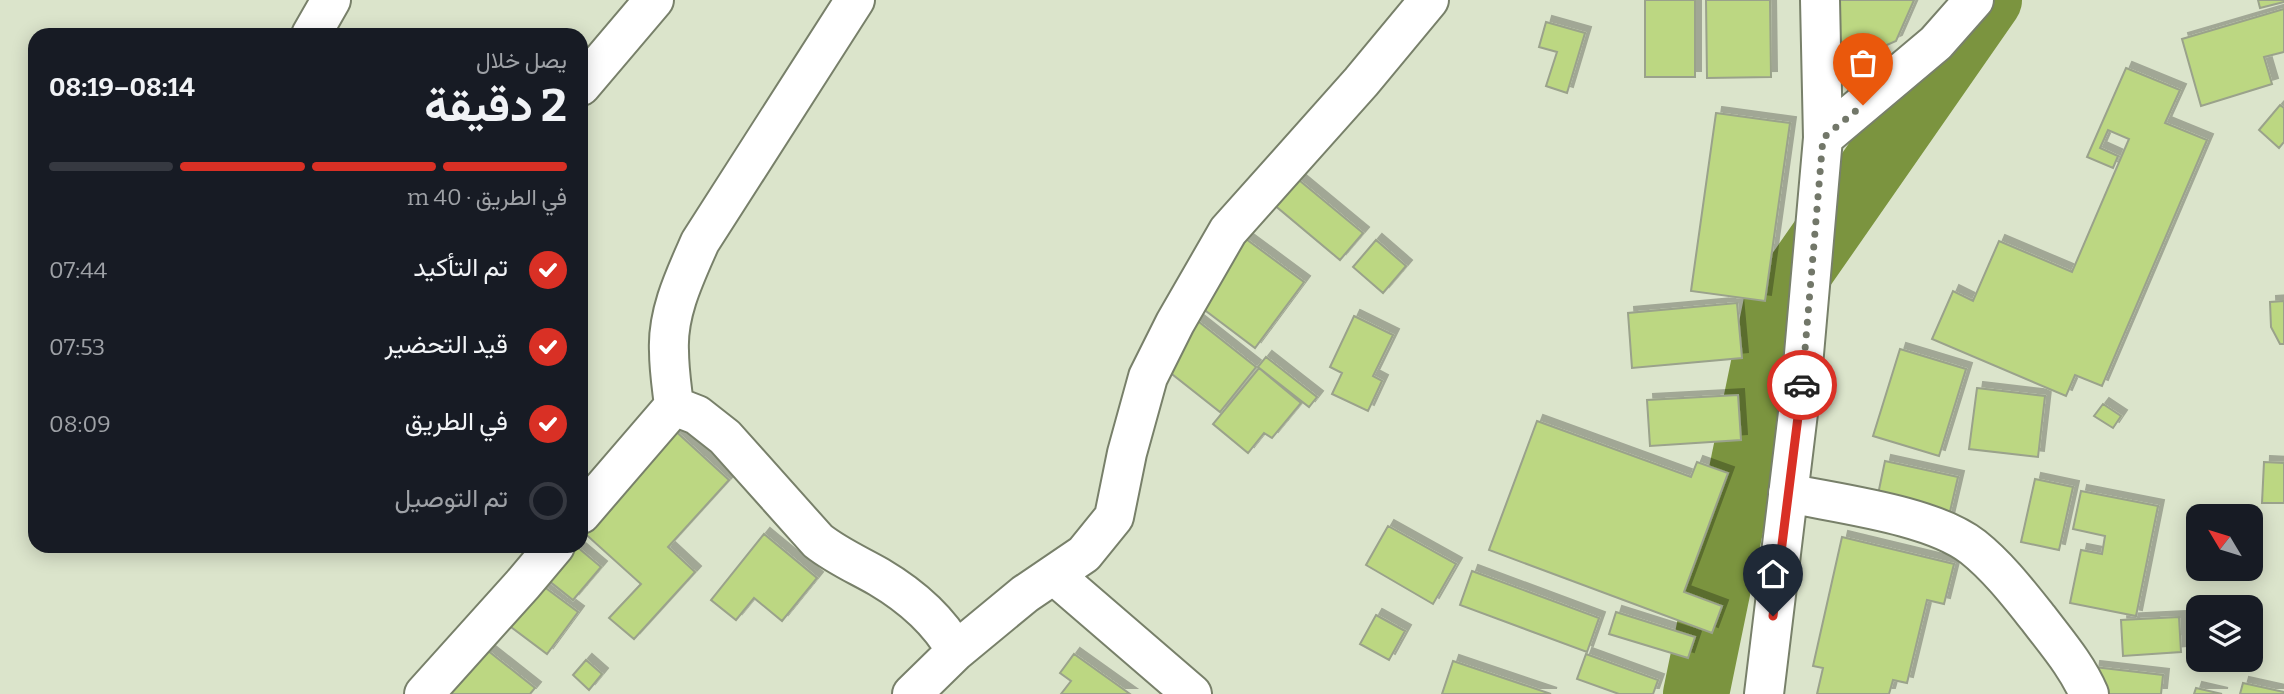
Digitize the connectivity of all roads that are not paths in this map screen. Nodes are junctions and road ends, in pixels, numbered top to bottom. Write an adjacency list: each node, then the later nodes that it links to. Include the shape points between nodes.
1 (331, 0): 7 (street)
2 (654, 0): 8 (street)
3 (855, 0): 10 (street, via 700,242 683,280 668,349)
4 (1429, 0): 14 (street, via 1228,231 1148,377 1114,517 1084,554)
5 (1820, 0): 9 (street)
6 (1974, 0): 9 (street, via 1936,43)
7 (315, 28)
8 (588, 78)
9 (1823, 138): 11 (street)
10 (674, 406): 12 (street); 15 (street, via 696,415 725,437 818,541 909,597 947,634)
11 (1788, 493): 19 (street); 20 (street, via 1891,514 1946,531 1972,547 2018,592 2072,663)
12 (588, 506)
13 (549, 553): 16 (street)
14 (1054, 575): 15 (street); 18 (street)
15 (956, 651): 17 (street)
16 (424, 694)
17 (912, 694)
18 (1192, 694)
19 (1764, 694)
20 (2089, 694)

